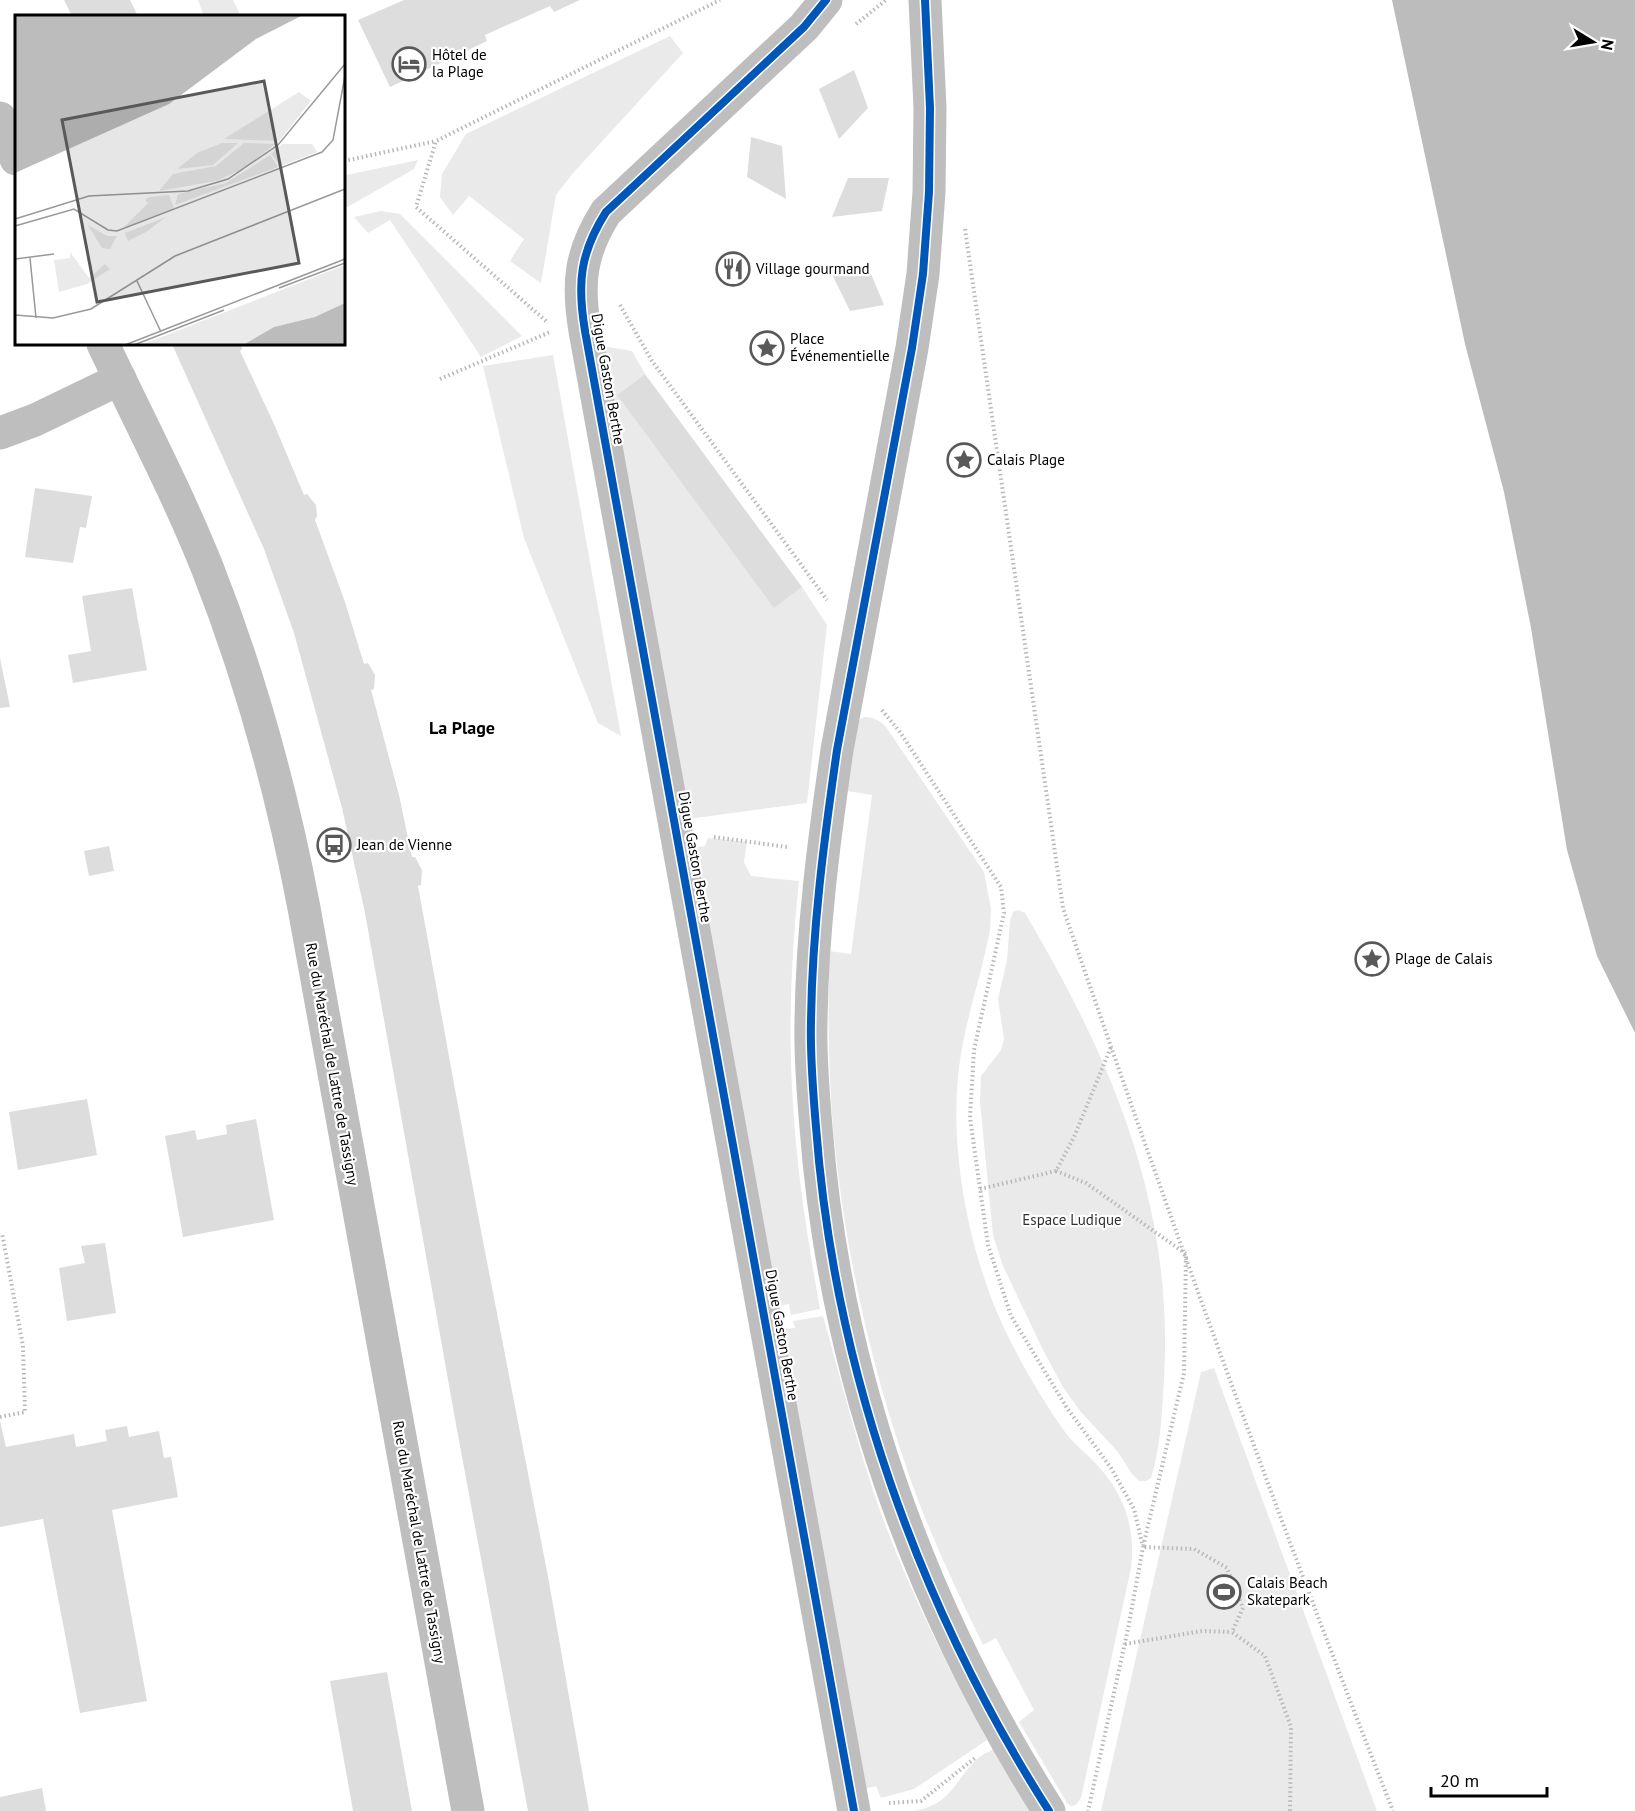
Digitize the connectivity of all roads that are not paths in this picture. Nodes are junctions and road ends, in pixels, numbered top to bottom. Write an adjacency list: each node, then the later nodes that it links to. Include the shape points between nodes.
1 (826, 0): 8 (street, Digue Gaston Berthe, via 804,27 606,212 587,248 570,330 676,832)
2 (925, 0): 10 (street, via 930,108 923,274 837,750 823,851 813,962 812,1085 822,1193 837,1290 866,1403 904,1520 947,1623 1004,1736)
3 (0, 118): 4 (street)
4 (15, 156)
5 (103, 345): 6 (street, Rue du Maréchal de Lattre de Tassigny)
6 (120, 379): 7 (street); 9 (street, Rue du Maréchal de Lattre de Tassigny, via 207,568 252,699 280,798 304,908)
7 (0, 433)
8 (854, 1808)
9 (468, 1811)
10 (1049, 1811)

